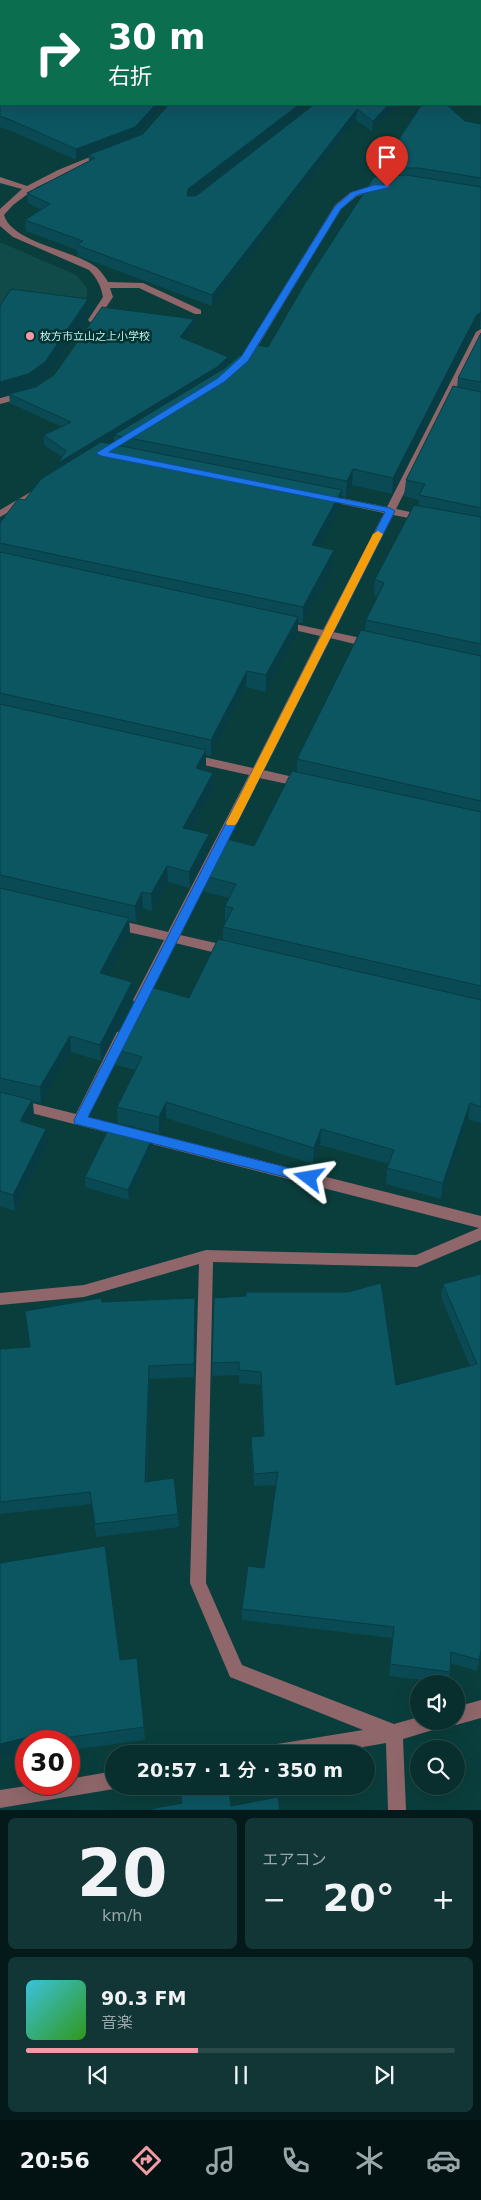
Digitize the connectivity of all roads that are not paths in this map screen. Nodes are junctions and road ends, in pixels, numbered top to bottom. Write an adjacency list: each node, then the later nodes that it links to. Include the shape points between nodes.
1 (114, 151): 4 (street, via 63,170)
2 (0, 180): 4 (street)
3 (392, 187): 10 (street, via 354,194 338,207 244,359)
4 (29, 189): 5 (street, via 7,205)
5 (0, 215): 6 (street, via 7,230 92,268)
6 (106, 285): 7 (street, via 140,285); 8 (street, via 108,297)
7 (198, 312)
8 (87, 328)
9 (481, 332): 15 (street, via 452,398)
10 (227, 375)
11 (33, 393): 12 (street)
12 (0, 401)
13 (50, 484): 16 (street)
14 (313, 495): 15 (street)
15 (390, 511): 17 (street); 19 (street)
16 (0, 514)
17 (436, 520)
18 (269, 621): 19 (street)
19 (327, 634): 20 (street); 22 (street)
20 (385, 646)
21 (181, 756): 22 (street)
22 (257, 773): 23 (street); 25 (street)
23 (313, 786)
24 (105, 922): 25 (street)
25 (172, 937): 26 (street); 27 (street)
26 (240, 953)
27 (137, 1007)
28 (128, 1024): 30 (street)
29 (0, 1100): 30 (street)
30 (80, 1120): 31 (street)
31 (481, 1222)
32 (481, 1233): 33 (street, via 417,1261)
33 (206, 1256): 34 (street, via 84,1291); 38 (street, via 198,1584 236,1671)
34 (0, 1298)
35 (481, 1709): 36 (street)
36 (465, 1713)
37 (410, 1729): 38 (street)
38 (394, 1733): 39 (street); 42 (street)
39 (324, 1745)
40 (105, 1782): 41 (street)
41 (0, 1799)
42 (397, 1810)

